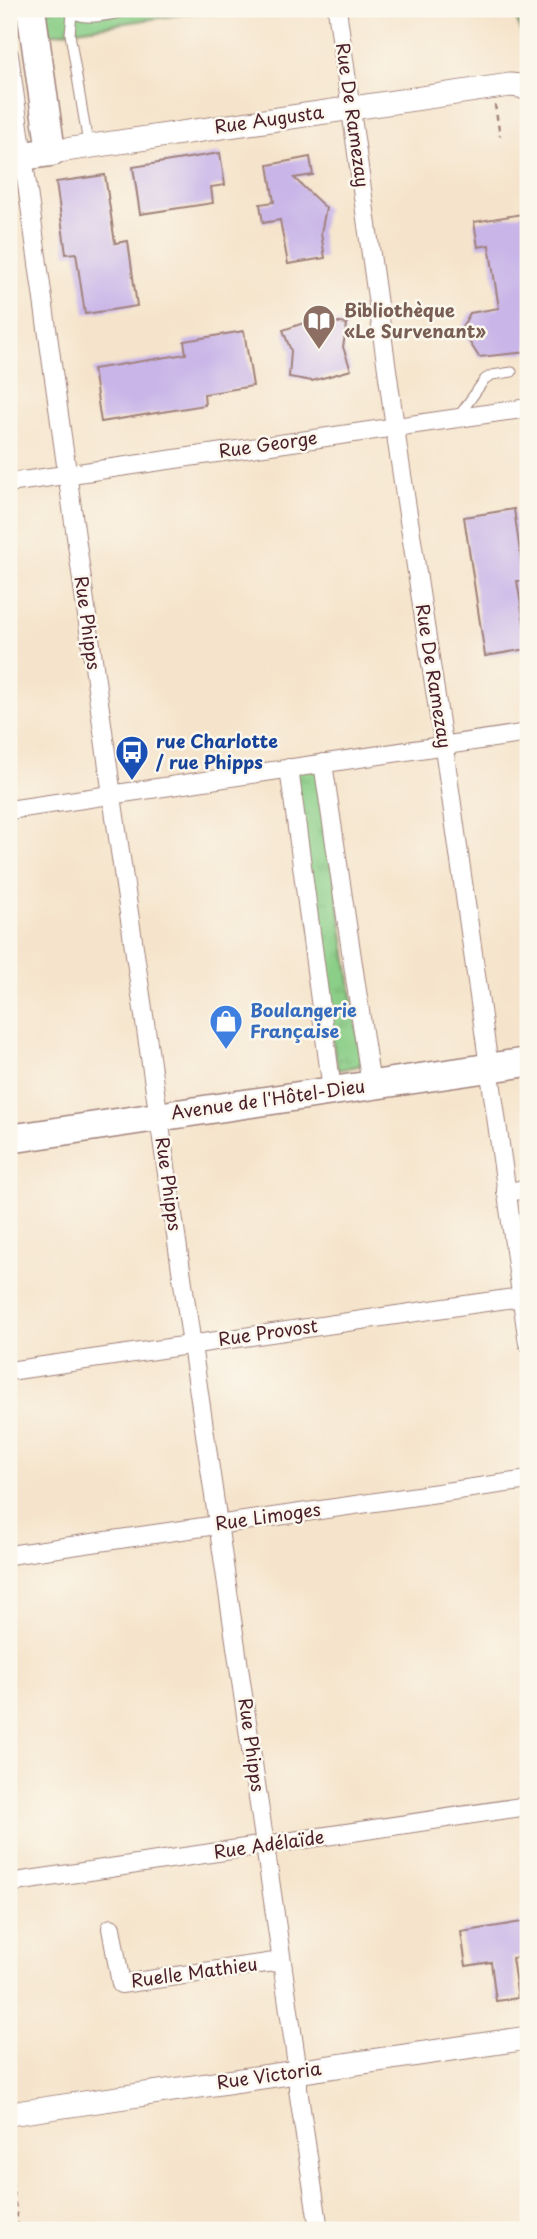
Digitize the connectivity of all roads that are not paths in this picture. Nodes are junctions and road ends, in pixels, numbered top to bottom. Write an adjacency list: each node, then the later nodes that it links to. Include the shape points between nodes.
1 (31, 9): 9 (main road)
2 (140, 9): 4 (lane, via 83,18)
3 (337, 9): 7 (street, Rue De Ramezay)
4 (69, 11): 8 (lane)
5 (9, 55): 9 (street, Rue Phipps)
6 (528, 89): 7 (street, Rue Augusta, via 510,85)
7 (352, 107): 8 (street, Rue Augusta); 13 (street, Rue De Ramezay)
8 (88, 146): 9 (street, Rue Augusta)
9 (28, 156): 14 (street, Rue Phipps)
10 (512, 372): 12 (lane, via 485,379)
11 (528, 408): 12 (street, Rue George)
12 (457, 418): 13 (street, Rue George)
13 (395, 426): 14 (street, Rue George); 17 (street, Rue De Ramezay)
14 (66, 474): 15 (street, Rue George); 20 (street, Rue Phipps)
15 (9, 483)
16 (528, 733): 17 (street)
17 (443, 746): 18 (street); 23 (street, Rue De Ramezay)
18 (323, 763): 19 (street); 24 (street)
19 (289, 768): 20 (street); 25 (street)
20 (112, 794): 21 (street); 26 (street, Rue Phipps)
21 (9, 810)
22 (528, 1062): 23 (main road, Avenue de l'Hôtel-Dieu)
23 (489, 1068): 24 (main road, Avenue de l'Hôtel-Dieu); 29 (street, Rue De Ramezay)
24 (371, 1085): 25 (main road, Avenue de l'Hôtel-Dieu)
25 (332, 1090): 26 (main road, Avenue de l'Hôtel-Dieu)
26 (159, 1116): 27 (main road, Avenue de l'Hôtel-Dieu); 32 (street, Rue Phipps)
27 (9, 1139)
28 (528, 1189): 29 (street)
29 (506, 1192): 30 (street, Rue De Ramezay)
30 (525, 1296): 31 (street, Rue De Ramezay); 32 (street, Rue Provost)
31 (528, 1343)
32 (192, 1344): 33 (street, Rue Provost); 35 (street, Rue Phipps)
33 (9, 1371)
34 (528, 1480): 35 (street, Rue Limoges)
35 (219, 1524): 36 (street, Rue Limoges); 38 (street, Rue Phipps)
36 (9, 1555)
37 (528, 1806): 38 (street, Rue Adélaïde)
38 (265, 1845): 39 (street, Rue Adélaïde); 41 (street, Rue Phipps)
39 (9, 1883)
40 (111, 1928): 41 (street, Ruelle Mathieu, via 121,1984)
41 (281, 1961): 43 (street, Rue Phipps)
42 (528, 2038): 43 (street, Rue Victoria)
43 (298, 2072): 44 (street, Rue Victoria); 45 (street, Rue Phipps)
44 (9, 2114)
45 (319, 2230)

